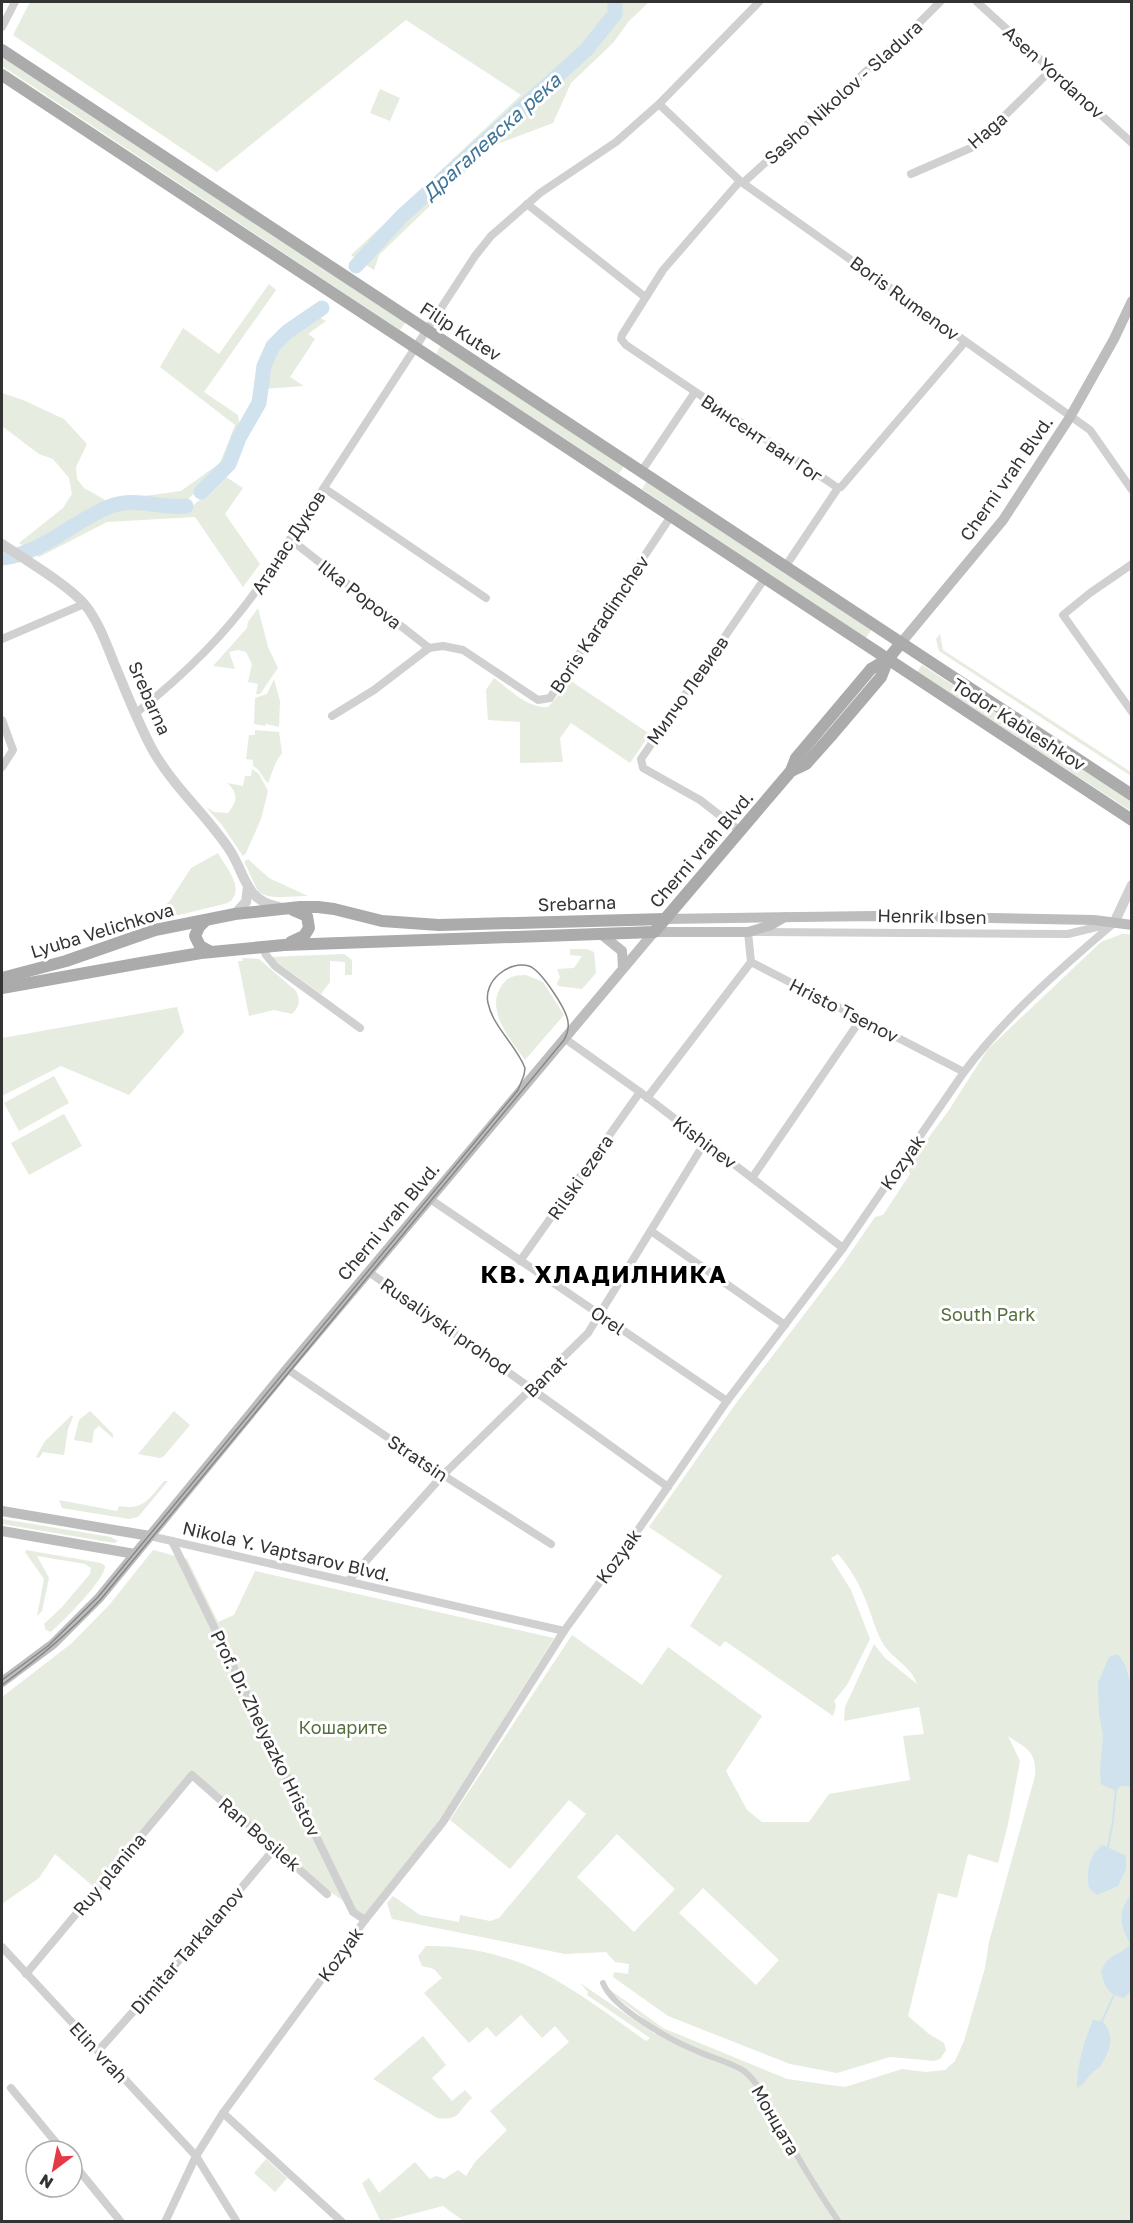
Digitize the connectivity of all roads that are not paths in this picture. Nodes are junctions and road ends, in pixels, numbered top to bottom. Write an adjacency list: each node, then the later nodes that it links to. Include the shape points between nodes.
1 (15, 2): 5 (street)
2 (759, 2): 9 (street)
3 (940, 2): 12 (street, Sasho Nikolov - Sladura)
4 (977, 2): 7 (street, Asen Yordanov)
5 (2, 27)
6 (2, 50): 16 (main road, Filip Kutev)
7 (1052, 69): 10 (street, Asen Yordanov); 11 (street, Haga, via 973,147)
8 (2, 75): 18 (main road)
9 (659, 104): 12 (street, Boris Rumenov); 13 (street, Атанас Дуков, via 616,142)
10 (1131, 143)
11 (911, 174)
12 (742, 181): 14 (street, via 670,261); 17 (street, Boris Rumenov)
13 (527, 204): 14 (street); 16 (street, Атанас Дуков, via 475,256)
14 (645, 297): 19 (street, via 621,339)
15 (1131, 301): 20 (main road, Cherni vrah Blvd.)
16 (427, 331): 18 (street, Атанас Дуков); 21 (main road, Filip Kutev)
17 (965, 342): 20 (street, Boris Rumenov); 23 (street, Винсент ван Гог)
18 (416, 348): 22 (street, Атанас Дуков); 25 (main road)
19 (694, 392): 21 (street, Винсент ван Гог); 23 (street, Винсент ван Гог)
20 (1070, 417): 24 (street, Boris Rumenov, via 1094,434); 34 (main road, Cherni vrah Blvd., via 994,531)
21 (641, 472): 29 (main road, Filip Kutev)
22 (324, 488): 26 (street, Атанас Дуков); 31 (street)
23 (838, 488): 29 (street)
24 (1131, 490)
25 (671, 516): 30 (main road); 35 (street, Boris Karadimchev, via 550,698 538,700 463,650 451,646)
26 (290, 539): 35 (street, Ilka Popova); 38 (street, Атанас Дуков, via 217,640)
27 (5, 546): 32 (street, Srebarna)
28 (1131, 564): 37 (street, via 1063,615)
29 (785, 567): 34 (main road, Filip Kutev)
30 (765, 578): 36 (main road); 44 (street, Милчо Левиев, via 641,759 644,768 700,800)
31 (486, 598)
32 (84, 604): 33 (street); 38 (street, Srebarna, via 96,620)
33 (2, 639)
34 (901, 643): 36 (main road, Cherni vrah Blvd.); 42 (main road, Todor Kableshkov)
35 (429, 648): 39 (street)
36 (888, 659): 43 (main road, Todor Kableshkov); 44 (main road, Cherni vrah Blvd., via 871,669)
37 (1131, 712)
38 (135, 714): 46 (street, Srebarna, via 164,769 216,831)
39 (332, 716)
40 (2, 720): 41 (street, via 13,750)
41 (2, 767)
42 (1131, 795)
43 (1131, 820)
44 (740, 831): 50 (main road, Cherni vrah Blvd.)
45 (1131, 885): 52 (street)
46 (248, 887): 47 (street, Srebarna, via 263,903); 48 (street, via 246,902)
47 (285, 908): 48 (main road, Lyuba Velichkova); 50 (main road, Srebarna, via 318,906 382,921 439,925); 57 (main road, via 304,914 309,919 309,928)
48 (235, 914): 51 (main road, Lyuba Velichkova)
49 (785, 917): 50 (main road, Henrik Ibsen); 52 (main road, Henrik Ibsen); 55 (main road, Henrik Ibsen)
50 (665, 919): 54 (main road, Cherni vrah Blvd.)
51 (206, 920): 59 (main road, via 195,936 200,946); 62 (main road, Lyuba Velichkova, via 155,930)
52 (1114, 923): 53 (main road, Henrik Ibsen); 55 (street, Henrik Ibsen, via 1068,934); 67 (street, Kozyak, via 1021,1007)
53 (1131, 926)
54 (654, 932): 55 (main road, Henrik Ibsen); 56 (main road, Srebarna); 61 (main road, Cherni vrah Blvd.)
55 (748, 932): 60 (street)
56 (601, 934): 57 (main road, Srebarna); 61 (main road, via 622,951)
57 (284, 945): 58 (main road, Srebarna)
58 (263, 947): 59 (main road, Srebarna); 65 (street, via 275,966)
59 (211, 952): 63 (main road, Lyuba Velichkova)
60 (751, 962): 64 (street, Hristo Tsenov); 68 (street, Rilski ezera)
61 (623, 968): 66 (main road, Cherni vrah Blvd.)
62 (2, 978)
63 (2, 988)
64 (861, 1019): 67 (street, Hristo Tsenov); 70 (street)
65 (360, 1028)
66 (564, 1038): 68 (street, Kishinev); 71 (main road, Cherni vrah Blvd.)
67 (964, 1072): 73 (street, Kozyak)
68 (644, 1095): 69 (street, Kishinev); 74 (street, Rilski ezera)
69 (705, 1142): 70 (street, Kishinev); 72 (street, Banat)
70 (752, 1178): 73 (street, Kishinev)
71 (430, 1199): 74 (street, Orel); 75 (main road, Cherni vrah Blvd.)
72 (651, 1231): 76 (street, Banat); 77 (street)
73 (843, 1248): 77 (street, Kozyak)
74 (520, 1261): 76 (street, Orel)
75 (369, 1272): 78 (main road, Cherni vrah Blvd.); 79 (street, Rusaliyski prohod)
76 (600, 1315): 79 (street, Banat, via 588,1333); 80 (street, Orel)
77 (784, 1325): 80 (street, Kozyak)
78 (287, 1370): 81 (street, Stratsin); 85 (main road, Cherni vrah Blvd.)
79 (533, 1388): 81 (street, Banat); 82 (street, Rusaliyski prohod)
80 (728, 1401): 82 (street, Kozyak)
81 (443, 1475): 87 (street, Stratsin); 89 (street, Banat)
82 (668, 1487): 90 (street, Kozyak)
83 (2, 1511): 85 (main road, Nikola Y. Vaptsarov Blvd.)
84 (2, 1532): 88 (main road)
85 (150, 1536): 86 (street, Nikola Y. Vaptsarov Blvd.); 88 (main road, Cherni vrah Blvd.)
86 (172, 1542): 89 (street, Nikola Y. Vaptsarov Blvd.); 95 (street, Prof. Dr. Zhelyazko Hristov, via 353,1912)
87 (551, 1544)
88 (135, 1554): 91 (main road, Cherni vrah Blvd., via 71,1628)
89 (348, 1581): 90 (street, Nikola Y. Vaptsarov Blvd.)
90 (564, 1630): 95 (street, Kozyak, via 443,1822)
91 (2, 1682)
92 (192, 1775): 93 (street, Ran Bosilek); 97 (street, Ruy planina)
93 (275, 1848): 94 (street, Ran Bosilek); 99 (street, Dimitar Tarkalanov)
94 (327, 1894)
95 (365, 1920): 101 (street, Kozyak)
96 (2, 1949): 97 (street, Elin vrah)
97 (26, 1974): 99 (street, Elin vrah)
98 (603, 1983): 109 (street, Монцата, via 620,2004 664,2035 750,2077)
99 (98, 2051): 103 (street, Elin vrah)
100 (11, 2088): 102 (street)
101 (223, 2113): 103 (street, Kozyak); 108 (street)
102 (53, 2139)
103 (196, 2156): 106 (street, Kozyak); 107 (street, Elin vrah)
104 (84, 2177): 105 (street)
105 (121, 2222)
106 (165, 2222)
107 (237, 2222)
108 (342, 2222)
109 (839, 2222)

